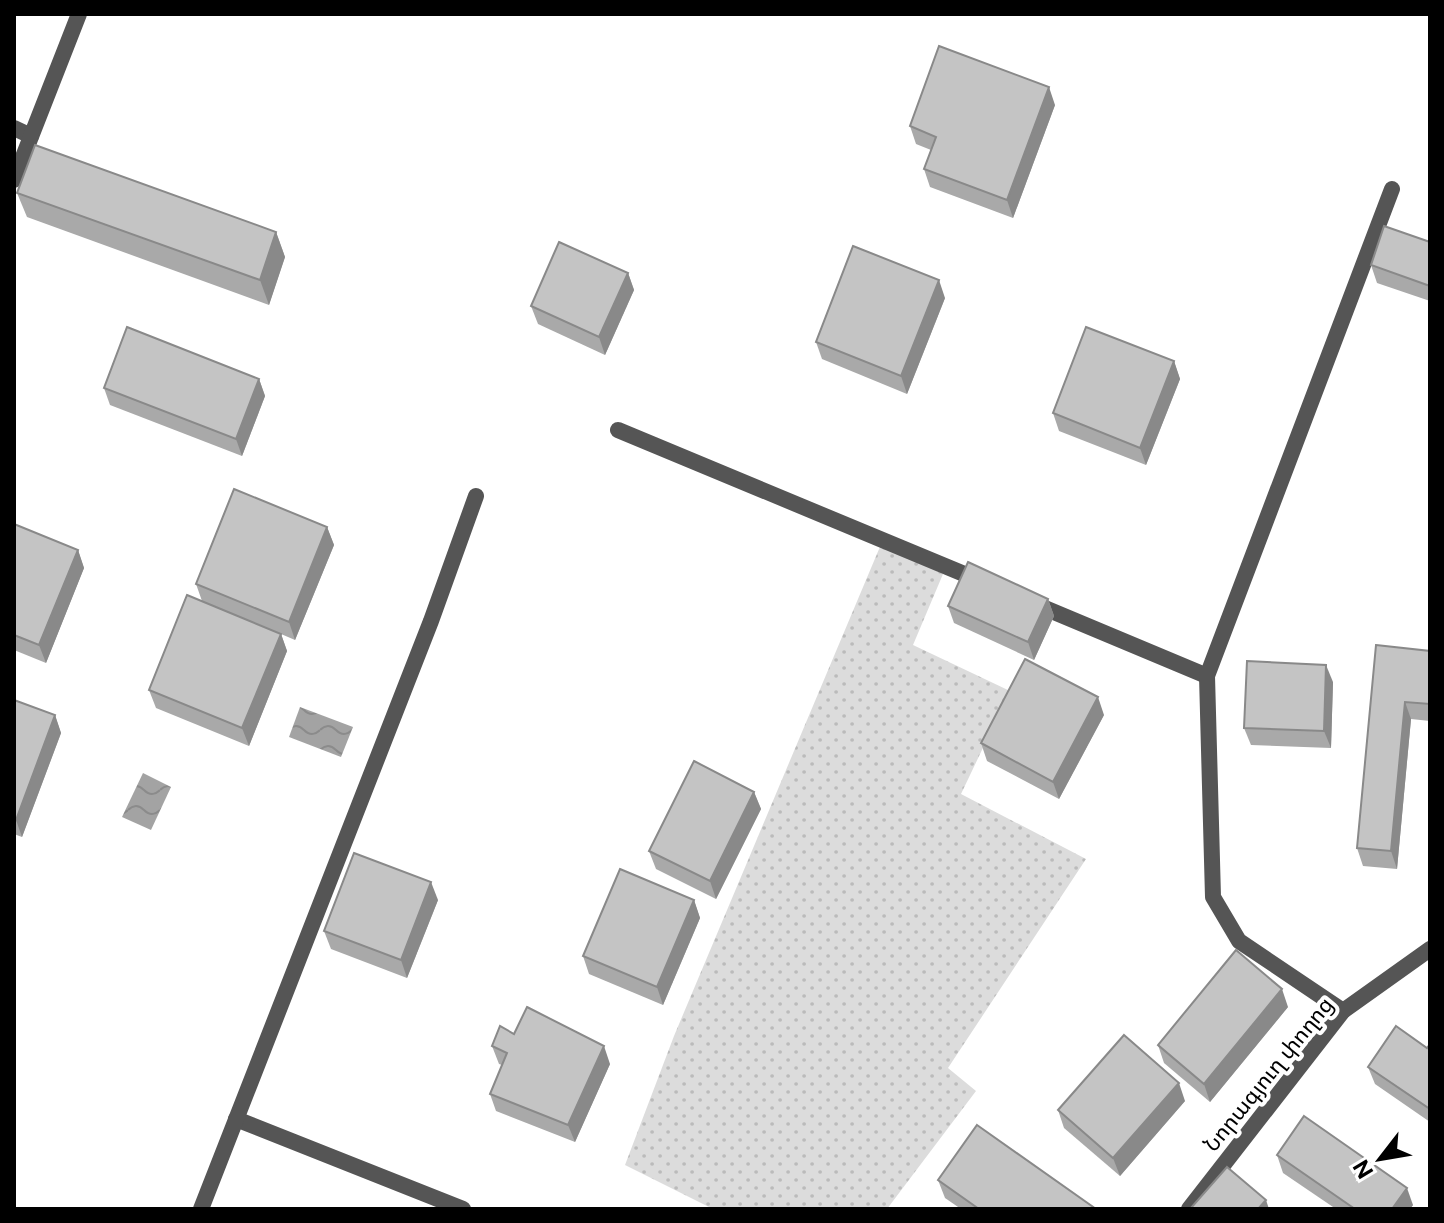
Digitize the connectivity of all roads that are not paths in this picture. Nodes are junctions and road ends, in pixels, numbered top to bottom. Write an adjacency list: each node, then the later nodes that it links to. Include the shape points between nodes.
1 (79, 14): 3 (street)
2 (14, 128): 3 (street)
3 (31, 136): 4 (street)
4 (14, 180)
5 (1392, 189): 8 (street)
6 (618, 430): 8 (street)
7 (476, 496): 11 (street)
8 (1207, 676): 10 (street, via 1213,897 1239,941)
9 (1430, 949): 10 (street, Նորագյուղ փողոց)
10 (1343, 1011): 14 (street, Նորագյուղ փողոց)
11 (236, 1119): 12 (street); 13 (street)
12 (201, 1209)
13 (463, 1209)
14 (1189, 1209)

